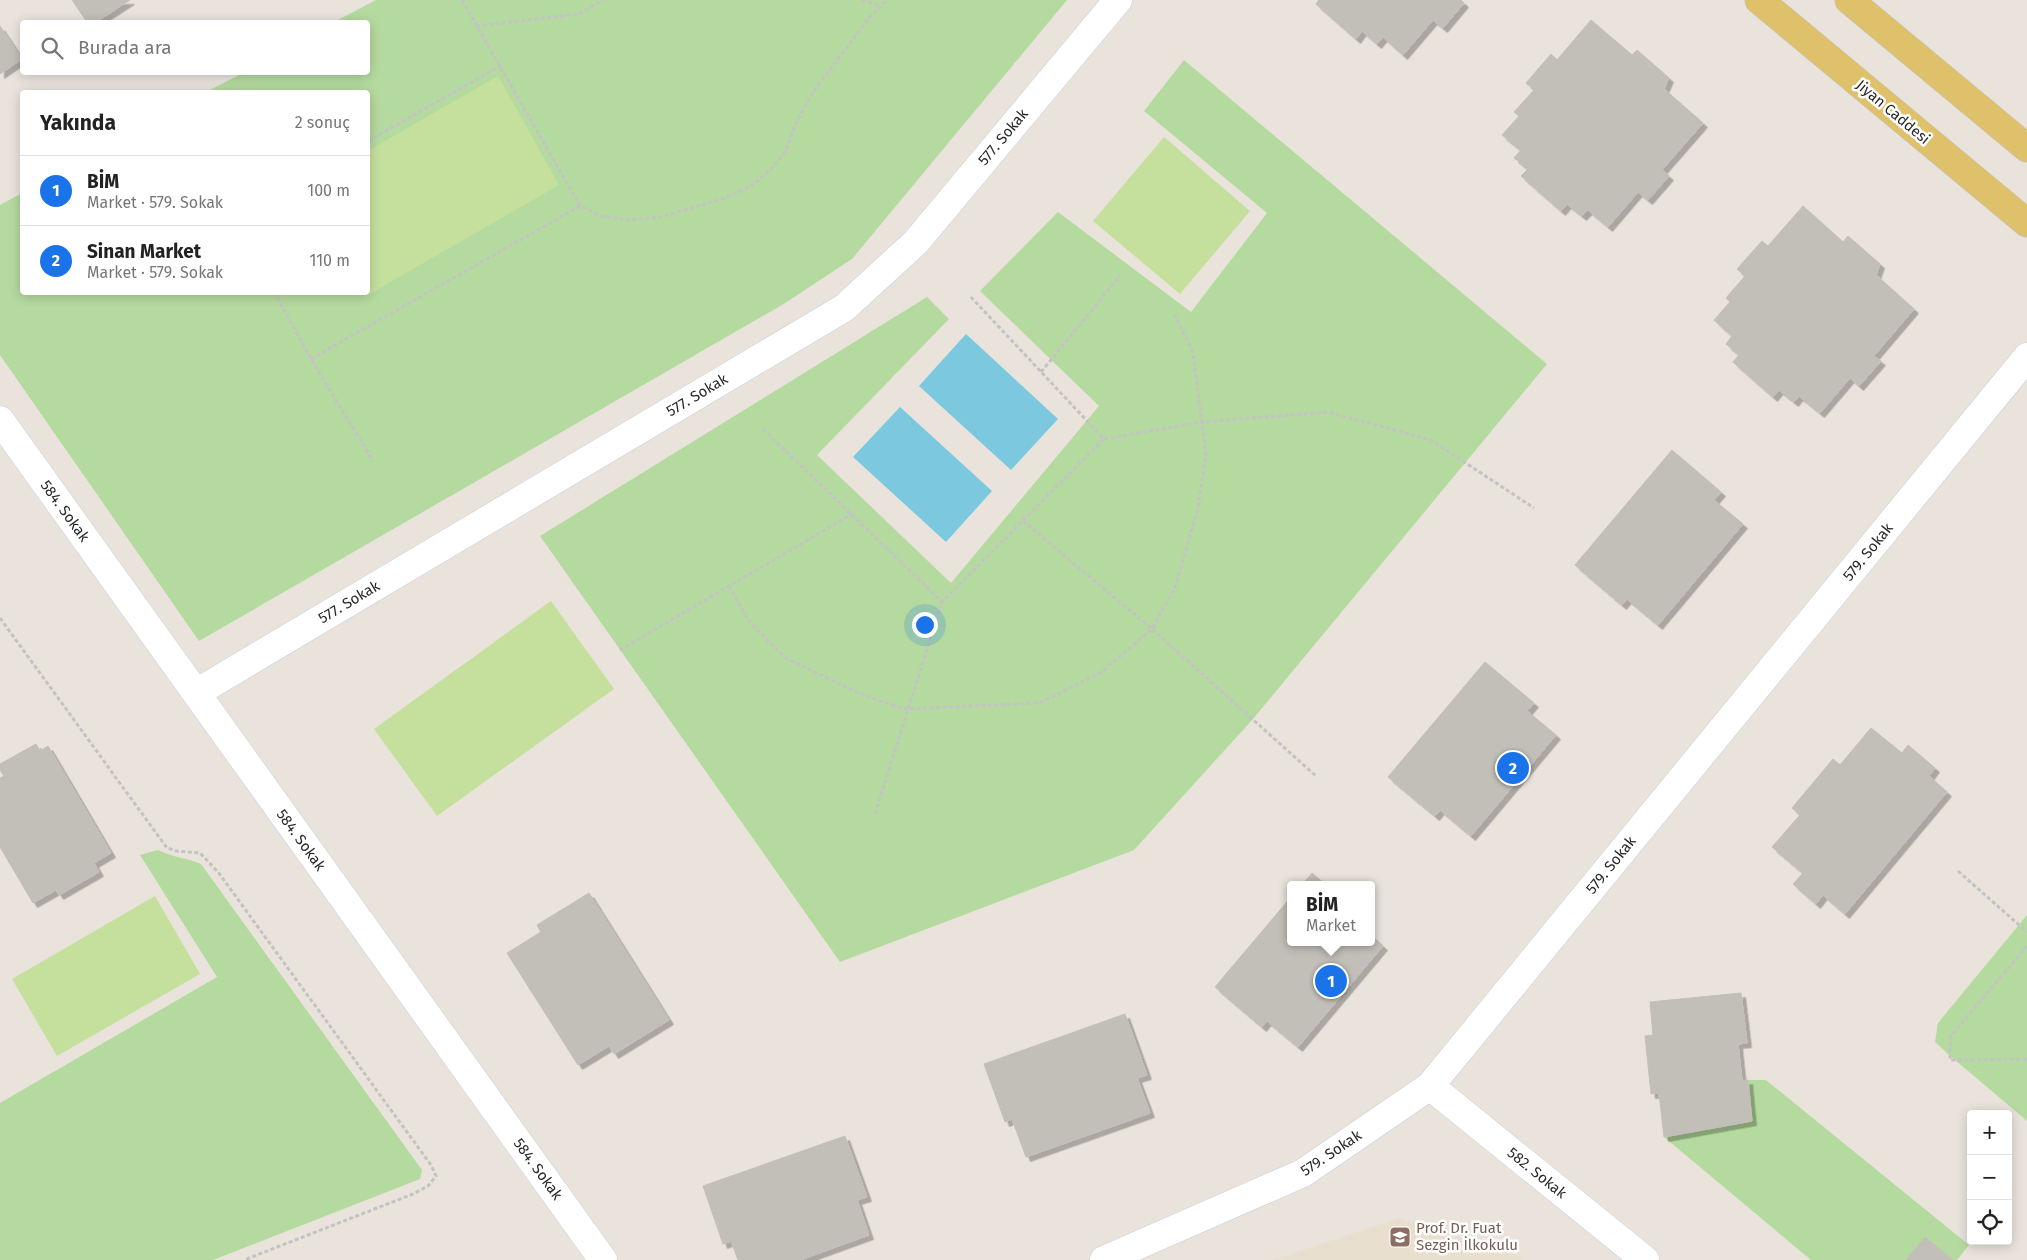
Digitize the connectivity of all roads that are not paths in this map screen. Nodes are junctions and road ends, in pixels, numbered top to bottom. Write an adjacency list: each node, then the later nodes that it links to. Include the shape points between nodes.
1 (1118, 0): 8 (street, 577. Sokak, via 916,242 844,308)
2 (1759, 0): 5 (main road, Jiyan Caddesi)
3 (1849, 0): 4 (main road)
4 (2027, 148)
5 (2027, 223)
6 (2027, 357): 9 (street, 579. Sokak)
7 (0, 420): 8 (street, 584. Sokak)
8 (196, 693): 10 (street, 584. Sokak)
9 (1430, 1086): 11 (street, 579. Sokak, via 1303,1173); 12 (street, 582. Sokak)
10 (603, 1260)
11 (1104, 1260)
12 (1645, 1260)

